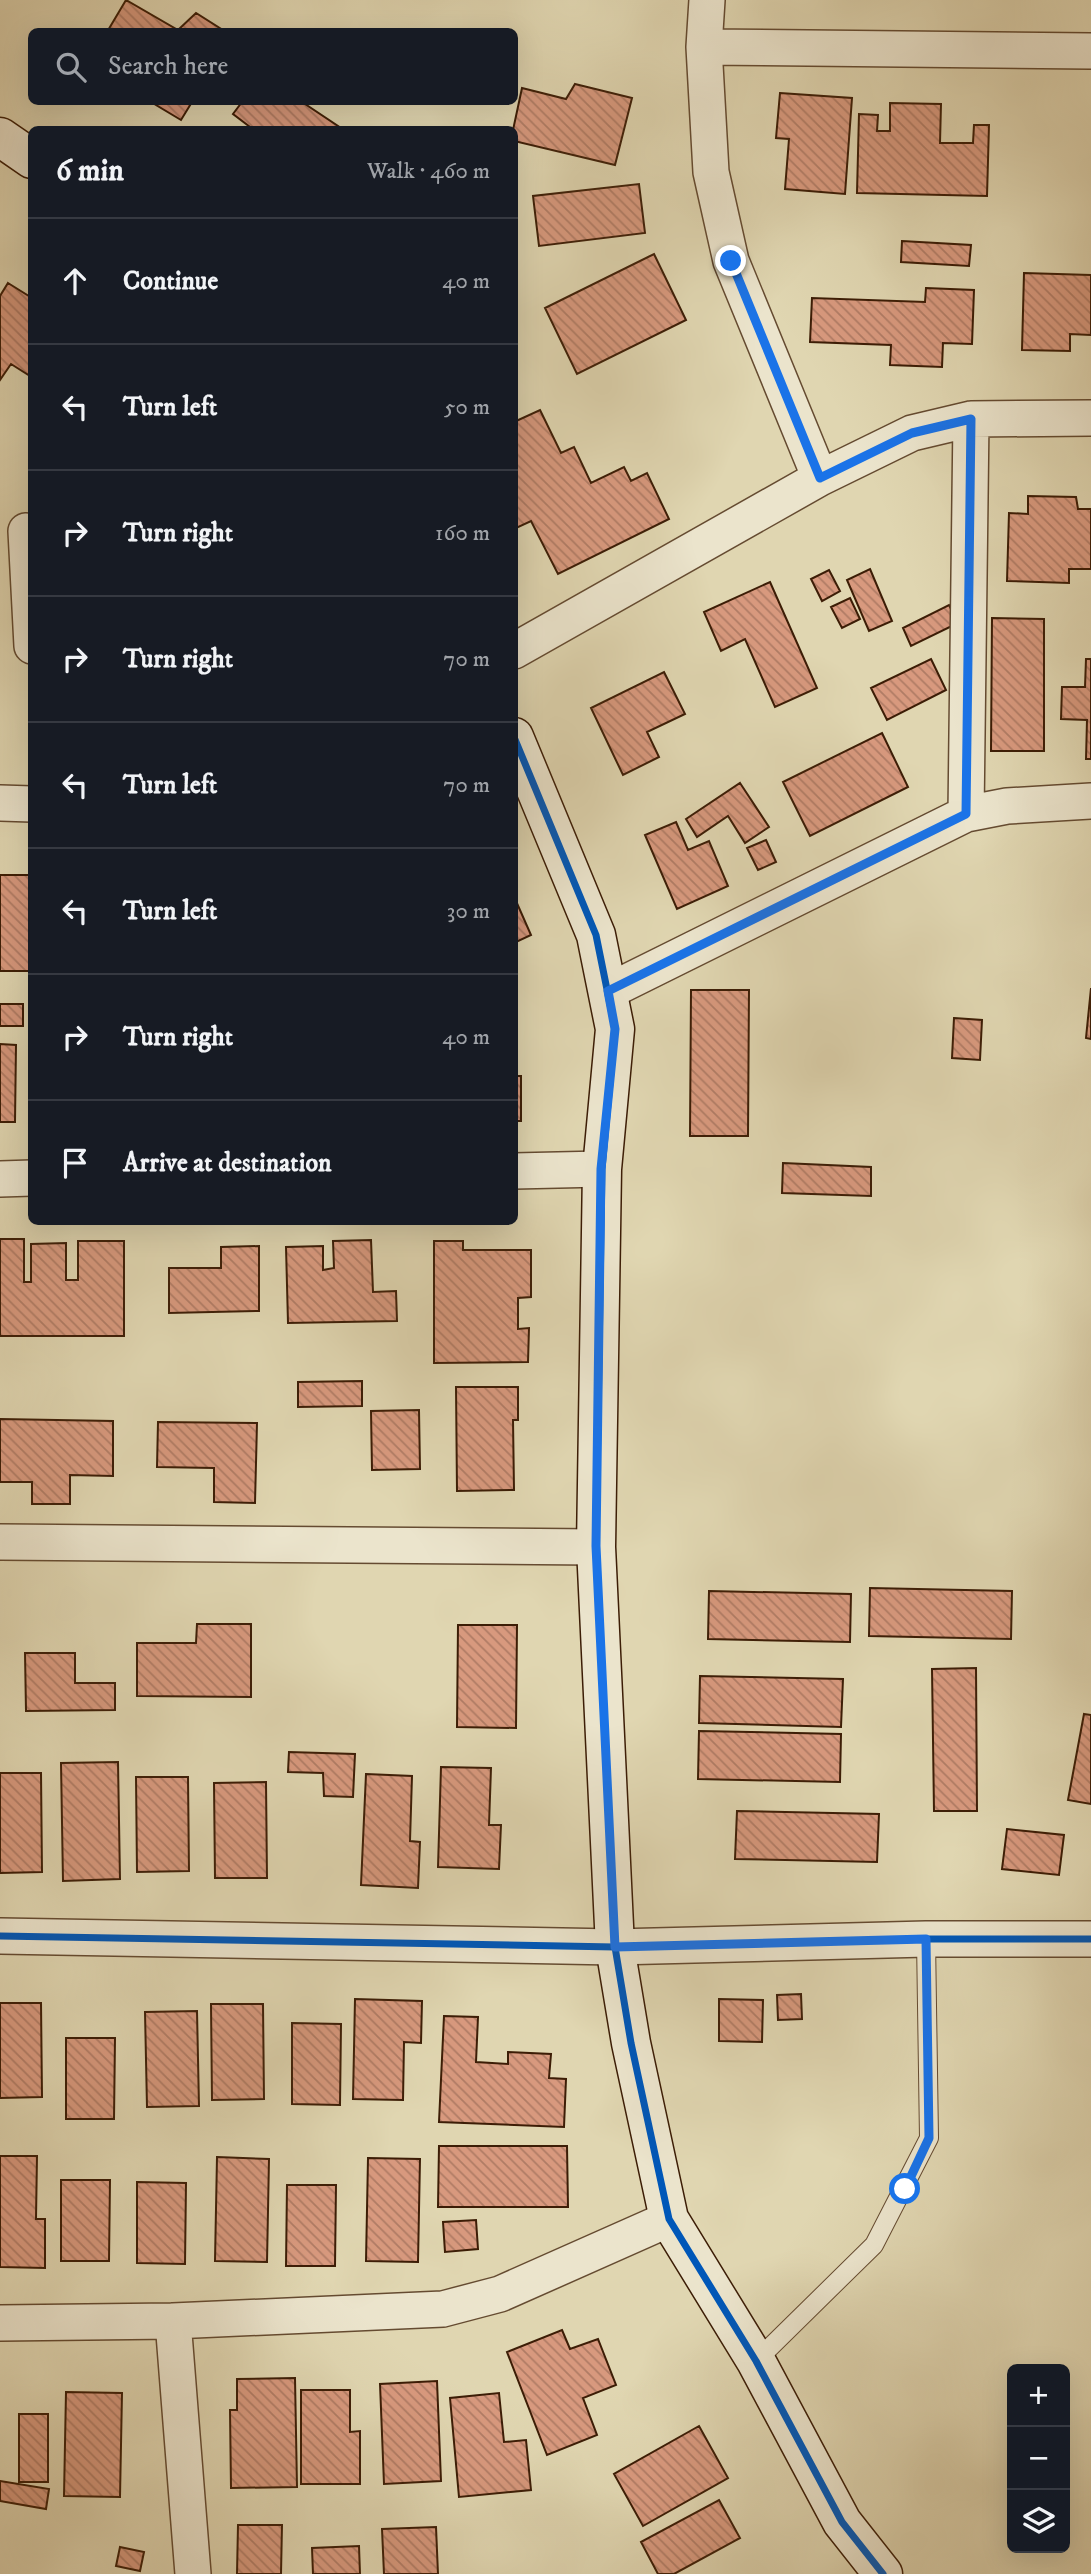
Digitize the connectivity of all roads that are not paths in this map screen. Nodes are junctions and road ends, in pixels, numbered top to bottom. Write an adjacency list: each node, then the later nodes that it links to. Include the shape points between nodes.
1 (707, 0): 2 (street)
2 (704, 47): 3 (street); 8 (street, via 711,172 731,261)
3 (1091, 51)
4 (0, 137): 5 (street)
5 (28, 156)
6 (1091, 418): 7 (street)
7 (971, 419): 8 (street, via 912,433); 16 (street)
8 (820, 478): 11 (street)
9 (26, 531): 10 (street)
10 (28, 569)
11 (518, 649)
12 (518, 747): 17 (street, via 596,935)
13 (1091, 801): 16 (street, via 1007,806)
14 (0, 803): 15 (street)
15 (28, 804)
16 (966, 814): 17 (street)
17 (608, 991): 18 (street, via 615,1029)
18 (601, 1169): 19 (street); 23 (street)
19 (518, 1171)
20 (28, 1178): 21 (street)
21 (0, 1179)
22 (0, 1542): 23 (street)
23 (596, 1546): 27 (street)
24 (0, 1936): 27 (street)
25 (926, 1939): 26 (street); 27 (street); 31 (lane, via 929,2138 874,2245)
26 (1091, 1939)
27 (615, 1947): 28 (street)
28 (668, 2219): 29 (street, via 500,2294 443,2309); 31 (street)
29 (173, 2321): 30 (street); 32 (street)
30 (0, 2323)
31 (756, 2361): 33 (street, via 842,2522)
32 (193, 2574)
33 (883, 2574)

